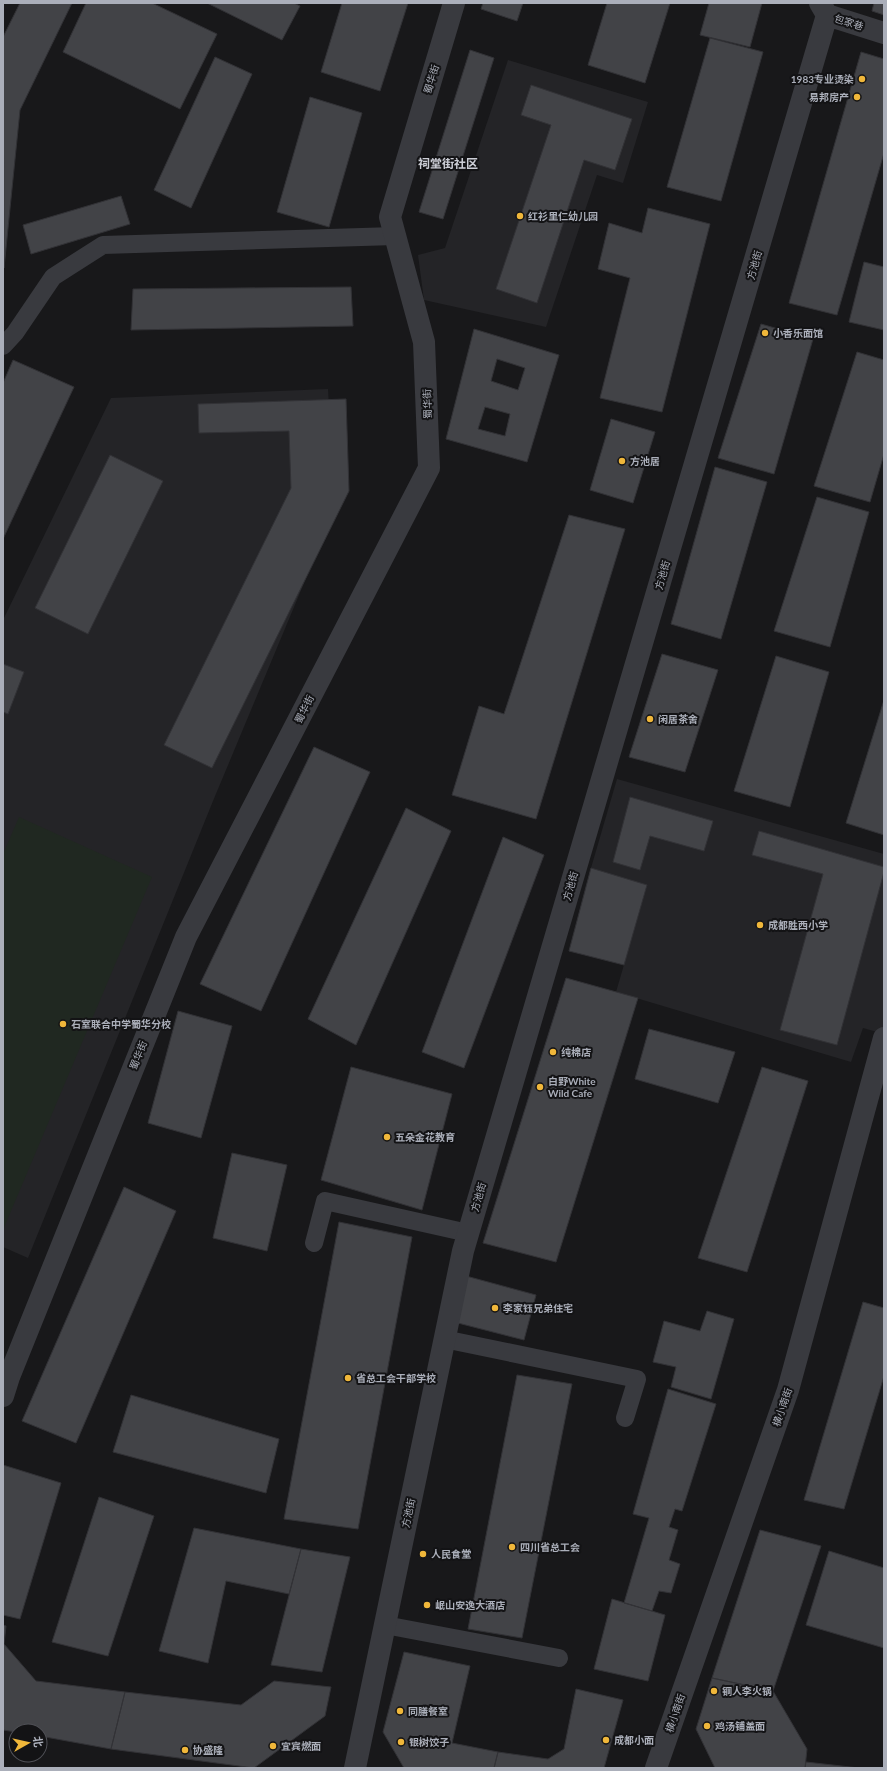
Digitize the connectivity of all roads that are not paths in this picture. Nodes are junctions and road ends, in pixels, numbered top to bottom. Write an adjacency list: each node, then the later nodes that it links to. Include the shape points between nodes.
1 (454, 3): 4 (street, 蜀华街, via 390,217)
2 (824, 9): 3 (street, 包家巷); 7 (street, 方池街)
3 (884, 33)
4 (395, 236): 5 (lane, via 103,245 53,277 15,333); 10 (street, 蜀华街, via 424,342 429,468 186,937)
5 (3, 346)
6 (884, 1038): 15 (street, 横小南街, via 788,1390)
7 (468, 1233): 8 (lane, via 325,1201); 9 (street, 方池街)
8 (314, 1243)
9 (444, 1339): 11 (lane, via 636,1379); 12 (street, 方池街)
10 (3, 1396)
11 (625, 1418)
12 (385, 1625): 13 (lane); 14 (street, 方池街)
13 (558, 1658)
14 (355, 1768)
15 (656, 1768)

